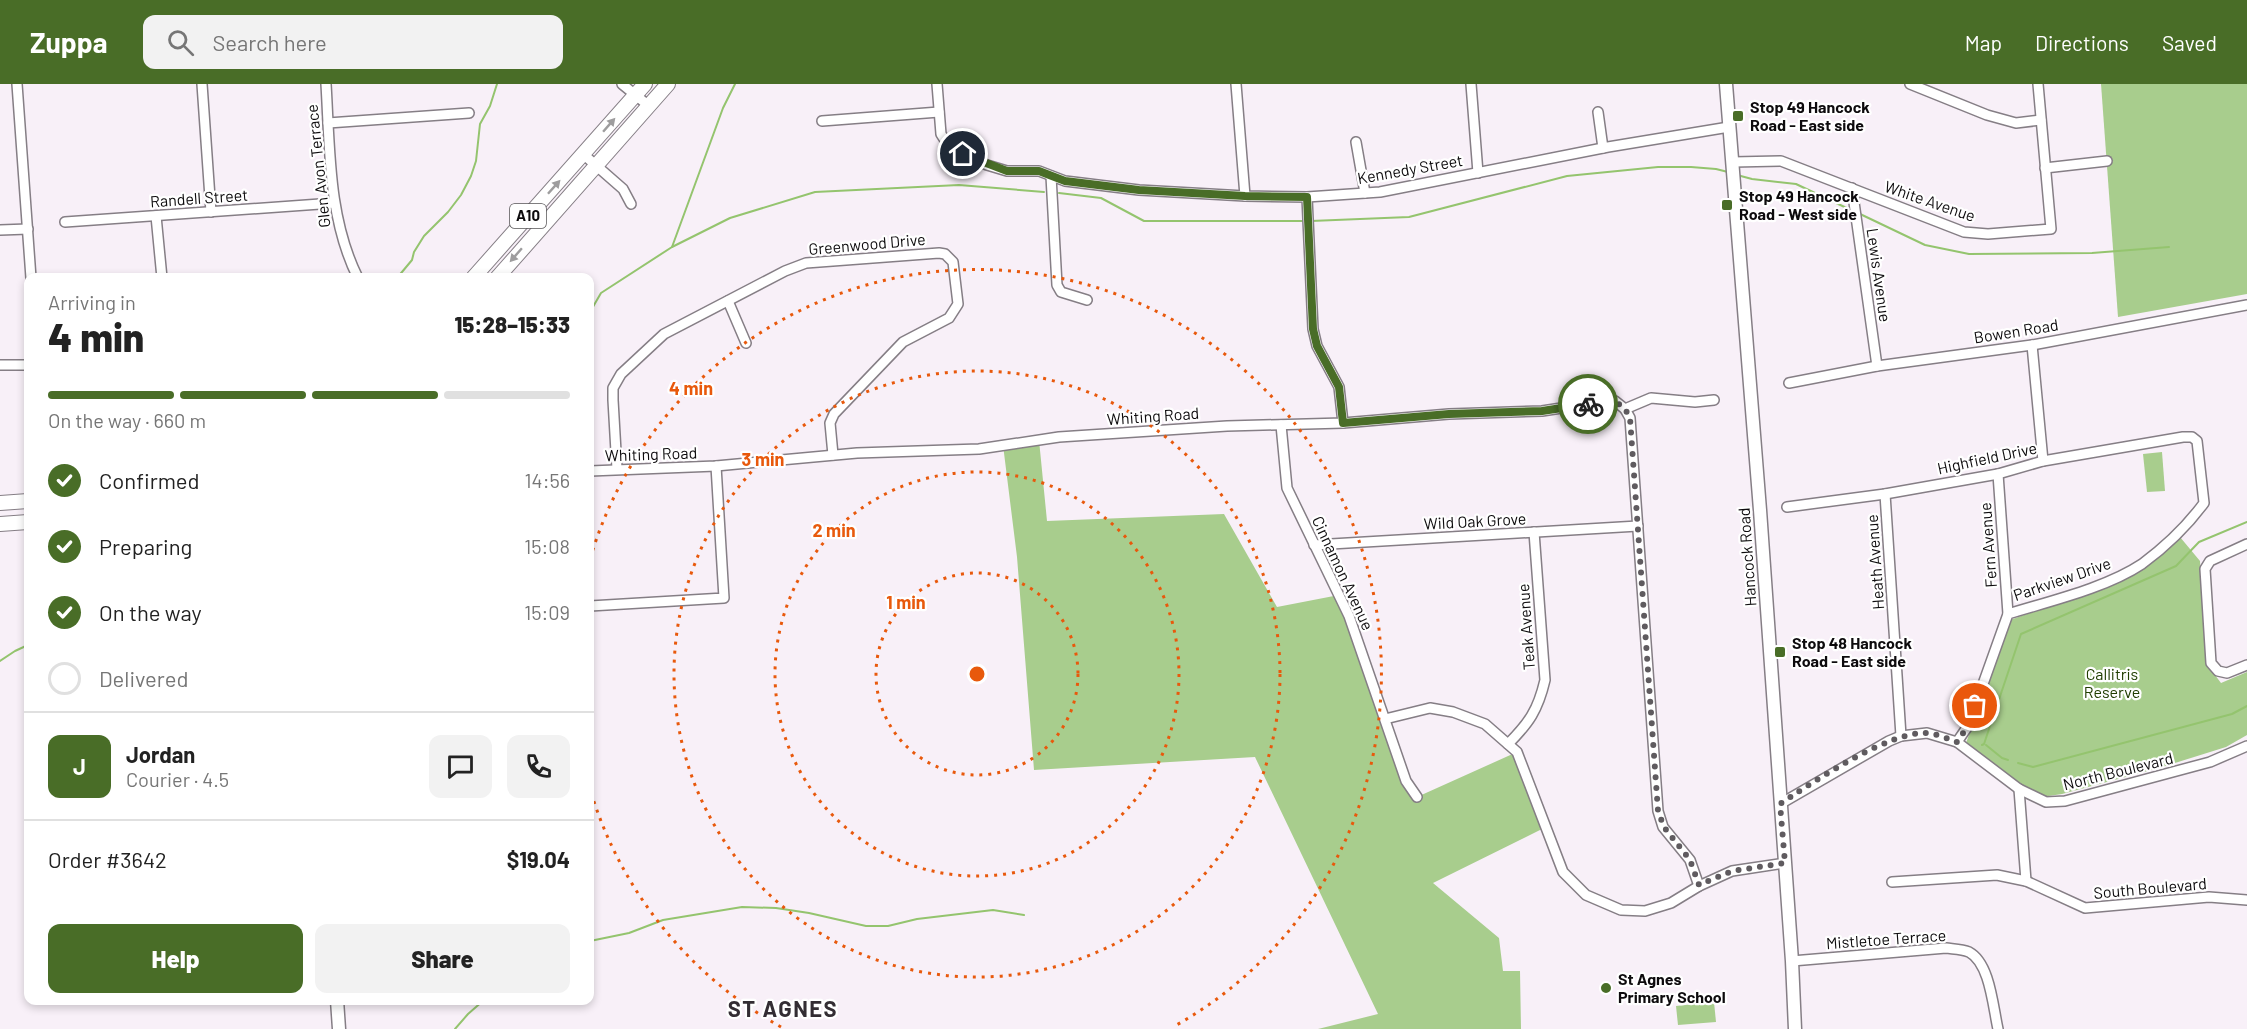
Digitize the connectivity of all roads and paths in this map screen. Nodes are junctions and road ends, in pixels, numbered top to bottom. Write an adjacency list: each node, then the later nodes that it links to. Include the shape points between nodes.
1 (17, 84): 40 (street)
2 (202, 84): 37 (street)
3 (326, 84): 20 (street, Glen Avon Terrace)
4 (622, 84): 13 (street)
5 (645, 84): 13 (main road, A10)
6 (668, 84): 14 (main road, A10)
7 (937, 84): 15 (street, Kennedy Street)
8 (1236, 84): 33 (street)
9 (1471, 84): 29 (street)
10 (1726, 84): 21 (main road, Hancock Road)
11 (1910, 84): 18 (street, via 2016,123)
12 (2038, 84): 18 (street)
13 (635, 95): 14 (street); 24 (main road, A10, one-way to 13)
14 (649, 106): 26 (main road, A10)
15 (939, 112): 19 (street); 30 (street, Kennedy Street, via 941,134 950,148 1007,171 1039,171)
16 (1598, 112): 23 (street)
17 (469, 113): 20 (street)
18 (2041, 120): 27 (street)
19 (822, 121)
20 (328, 123): 35 (street, Glen Avon Terrace)
21 (1729, 127): 23 (street, Kennedy Street); 28 (main road, Hancock Road)
22 (1356, 142): 32 (street)
23 (1603, 148): 29 (street, Kennedy Street)
24 (583, 154): 26 (street); 45 (main road, A10, one-way to 24)
25 (2107, 161): 27 (street)
26 (596, 164): 36 (street, via 623,189); 46 (main road, A10, one-way to 46)
27 (2045, 168): 31 (street, White Avenue, via 2051,229 1965,232)
28 (1734, 170): 31 (street, White Avenue, via 1781,161); 87 (main road, Hancock Road)
29 (1478, 173): 32 (street, Kennedy Street)
30 (1051, 176): 33 (street, Kennedy Street, via 1139,190); 47 (street, via 1058,285 1061,292)
31 (1852, 189): 54 (street, Lewis Avenue)
32 (1365, 193): 34 (street, Kennedy Street)
33 (1245, 196): 34 (street, Kennedy Street)
34 (1307, 197): 58 (street, via 1313,329 1317,346 1339,387)
35 (334, 203): 37 (street, Randell Street); 44 (street, Glen Avon Terrace, via 347,256)
36 (631, 204)
37 (212, 212): 38 (street, Randell Street)
38 (156, 216): 39 (street, Randell Street); 43 (street)
39 (65, 222)
40 (28, 229): 41 (street); 42 (street)
41 (0, 230)
42 (31, 273)
43 (162, 273)
44 (356, 273)
45 (477, 273)
46 (500, 273)
47 (1087, 300)
48 (728, 301): 50 (street); 61 (street, Greenwood Drive, via 806,263 939,253 953,262 958,304 949,318 903,342 834,414 830,423); 64 (street, Greenwood Drive, via 664,334 621,374 613,388)
49 (2247, 305): 51 (street, Bowen Road)
50 (746, 343)
51 (2032, 345): 54 (street, Bowen Road); 62 (street)
52 (24, 364): 53 (street)
53 (0, 366)
54 (1877, 366): 55 (street, Bowen Road)
55 (1789, 383)
56 (1714, 400): 57 (street, via 1651,398)
57 (1625, 409): 58 (street, Whiting Road, via 1615,401 1607,401 1542,411); 73 (street, via 1630,418)
58 (1343, 423): 59 (street, Whiting Road)
59 (1281, 425): 61 (street, Whiting Road, via 1059,437 979,449); 76 (street, Cinnamon Avenue, via 1287,488)
60 (2192, 437): 62 (street, Highfield Drive); 78 (street, Parkview Drive, via 2198,441 2204,503 2189,522 2141,564 2099,585)
61 (833, 455): 63 (street, Whiting Road)
62 (2043, 461): 66 (street, Highfield Drive)
63 (716, 466): 64 (street, Whiting Road); 77 (street, via 724,598)
64 (617, 469): 65 (street, Whiting Road)
65 (594, 471)
66 (1998, 474): 67 (street, Highfield Drive); 78 (street, Fern Avenue)
67 (1885, 494): 70 (street, Highfield Drive); 81 (street, Heath Avenue)
68 (24, 501): 69 (main road)
69 (0, 503)
70 (1787, 507)
71 (24, 522): 72 (main road)
72 (0, 524)
73 (1638, 526): 74 (street, Wild Oak Grove); 91 (street, via 1658,811 1664,827 1690,860)
74 (1534, 532): 76 (street, Wild Oak Grove); 83 (street, Teak Avenue, via 1545,680 1540,703)
75 (2247, 544): 79 (street, via 2211,561 2205,569 2211,663 2218,671 2227,673)
76 (1314, 545): 80 (street, Cinnamon Avenue, via 1349,615)
77 (594, 606)
78 (2008, 614): 82 (street, Parkview Drive, via 1968,726)
79 (2247, 665)
80 (1385, 719): 83 (street, via 1431,708 1453,712 1485,724); 86 (street, Cinnamon Avenue, via 1406,781)
81 (1901, 736): 82 (street, North Boulevard, via 1927,733); 87 (street, North Boulevard)
82 (1957, 742): 85 (street, North Boulevard)
83 (1508, 744): 91 (street, via 1516,752 1563,872 1586,895 1621,910 1645,911 1671,903)
84 (2246, 749): 85 (street, North Boulevard, via 2065,801 2046,802)
85 (2019, 789): 89 (street)
86 (1418, 797)
87 (1780, 804): 88 (main road, Hancock Road)
88 (1785, 863): 91 (street, via 1732,871); 93 (main road, Hancock Road)
89 (2026, 881): 90 (street, South Boulevard, via 1997,875); 92 (street, South Boulevard, via 2085,908 2209,897)
90 (1892, 882)
91 (1699, 885)
92 (2247, 900)
93 (1792, 961): 96 (main road, Hancock Road); 97 (street, Mistletoe Terrace, via 1946,948 1967,951 1980,960)
94 (337, 1005): 95 (main road)
95 (339, 1029)
96 (1795, 1029)
97 (1998, 1029)

